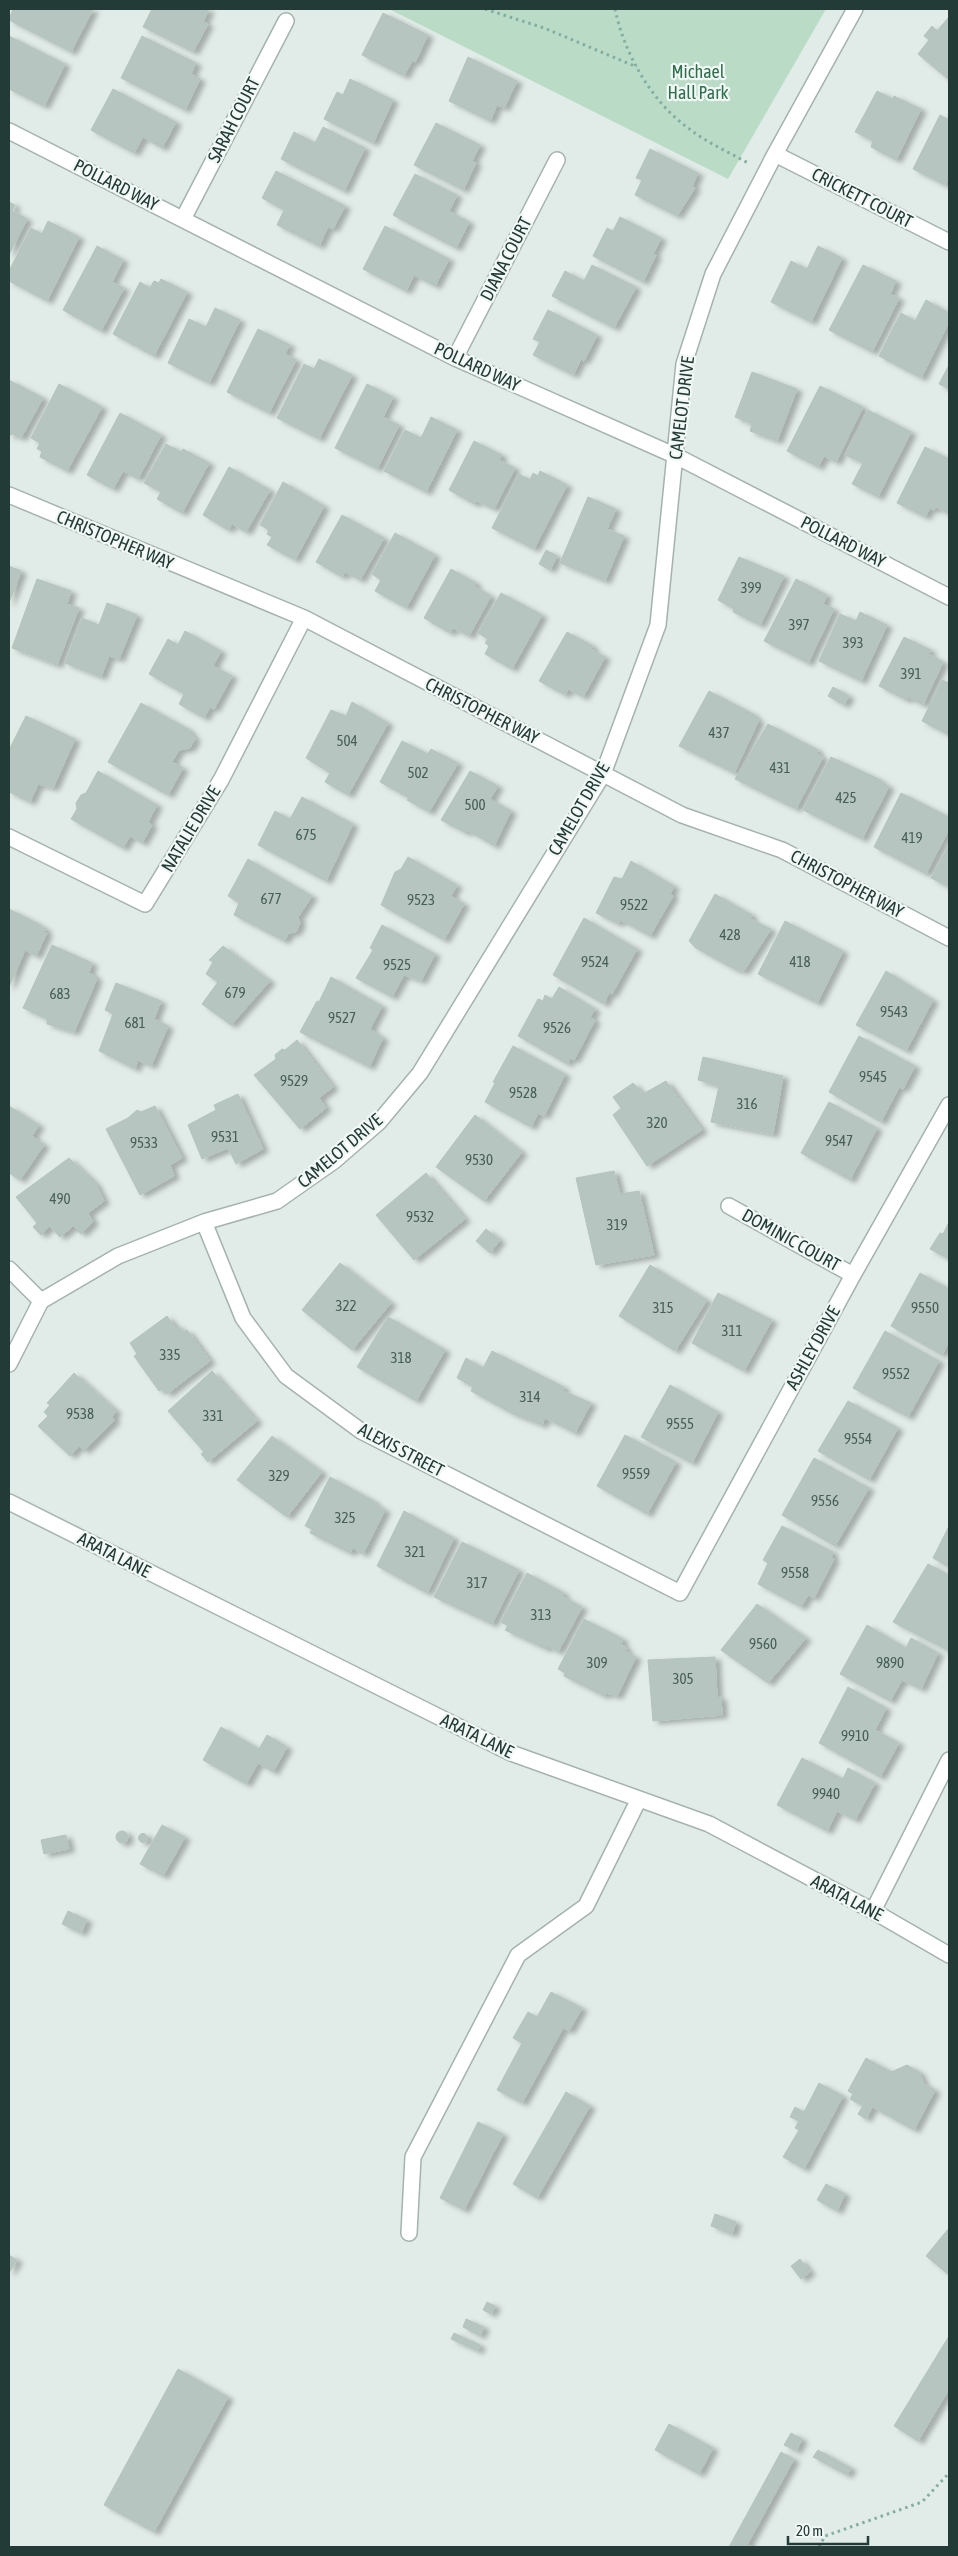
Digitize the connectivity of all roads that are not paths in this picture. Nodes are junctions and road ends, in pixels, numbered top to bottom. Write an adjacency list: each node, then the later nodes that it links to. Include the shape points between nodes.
1 (855, 9): 4 (street, CAMELOT DRIVE)
2 (286, 21): 6 (street, SARAH COURT)
3 (9, 131): 6 (street, POLLARD WAY)
4 (775, 154): 7 (street, CRICKETT COURT); 9 (street, CAMELOT DRIVE, via 713,274 684,364)
5 (557, 160): 8 (street, DIANA COURT)
6 (183, 219): 8 (street, POLLARD WAY)
7 (949, 242)
8 (455, 358): 9 (street, POLLARD WAY)
9 (676, 456): 11 (street, POLLARD WAY); 13 (street, CAMELOT DRIVE, via 658,625)
10 (9, 495): 12 (street, CHRISTOPHER WAY)
11 (949, 596)
12 (304, 618): 13 (street, CHRISTOPHER WAY); 14 (street, NATALIE DRIVE, via 221,780 145,904)
13 (603, 774): 15 (street, CHRISTOPHER WAY, via 682,815 782,850); 18 (street, CAMELOT DRIVE, via 420,1073 379,1122 334,1161 277,1201)
14 (9, 837)
15 (949, 938)
16 (949, 1105): 20 (street, ASHLEY DRIVE)
17 (729, 1206): 20 (street, DOMINIC COURT)
18 (204, 1222): 21 (street, CAMELOT DRIVE, via 118,1256); 24 (street, ALEXIS STREET, via 243,1318 286,1376 361,1431)
19 (9, 1269): 21 (street)
20 (853, 1275): 24 (street, ASHLEY DRIVE)
21 (41, 1301): 22 (street)
22 (9, 1364)
23 (9, 1502): 26 (street, ARATA LANE, via 511,1754)
24 (680, 1593)
25 (949, 1760): 27 (street)
26 (639, 1799): 27 (street, ARATA LANE, via 709,1824); 29 (street, via 586,1906 518,1955 413,2157)
27 (873, 1911): 28 (street, ARATA LANE)
28 (949, 1956)
29 (409, 2234)

